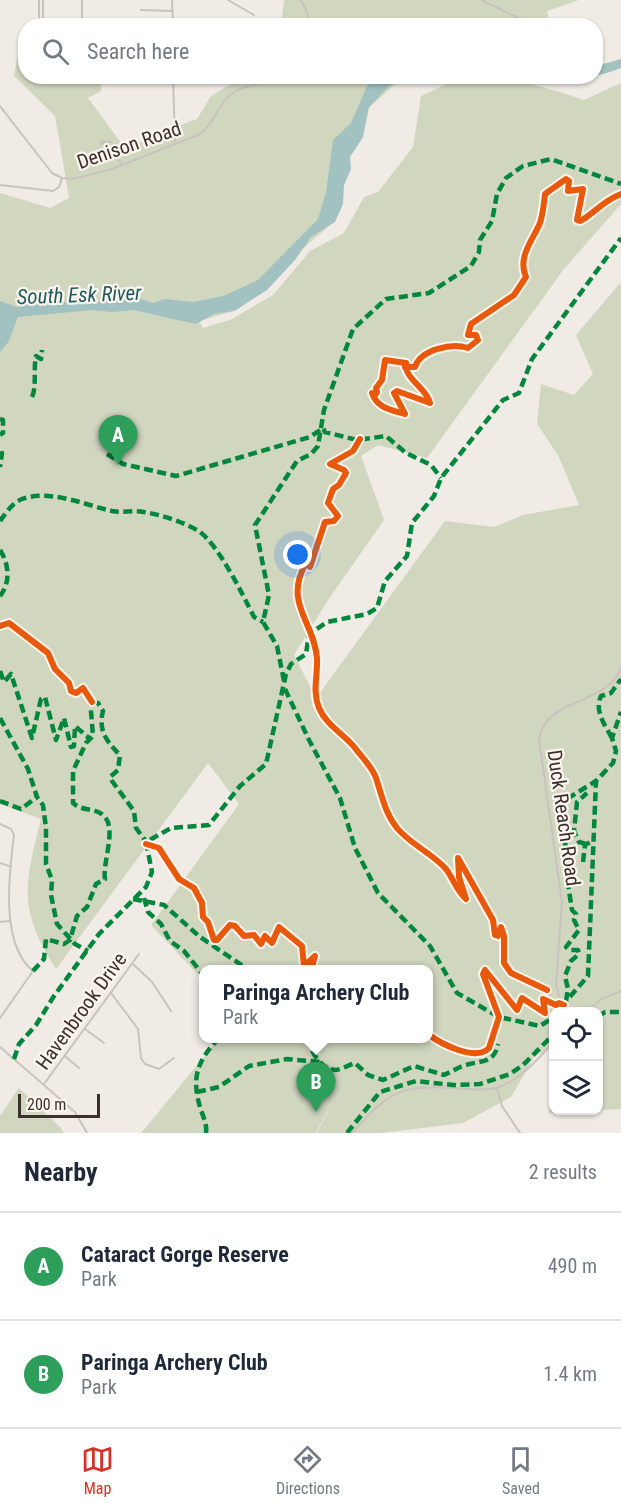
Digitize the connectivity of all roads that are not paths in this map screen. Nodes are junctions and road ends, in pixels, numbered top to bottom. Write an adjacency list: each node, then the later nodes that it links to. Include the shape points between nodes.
1 (41, 0): 10 (street)
2 (82, 0): 11 (street)
3 (172, 0): 8 (street)
4 (228, 0): 9 (street)
5 (301, 0): 13 (street)
6 (482, 0): 14 (street)
7 (141, 10): 8 (street)
8 (172, 11): 12 (street)
9 (254, 15)
10 (41, 18)
11 (82, 18)
12 (172, 18)
13 (307, 18)
14 (519, 18)
15 (173, 84): 18 (street)
16 (260, 84): 20 (street, Denison Road, via 232,93 206,130)
17 (0, 106): 23 (street, Denison Road, via 50,170)
18 (174, 134): 20 (street); 21 (street)
19 (111, 142): 22 (street, via 101,142)
20 (175, 143): 21 (street, Denison Road)
21 (167, 147): 22 (street, Denison Road)
22 (122, 165): 23 (street, Denison Road)
23 (62, 178): 24 (street, via 57,189)
24 (0, 185)
25 (621, 668): 35 (street, Duck Reach Road, via 606,689 551,717 539,739 562,902 556,985)
26 (0, 824): 28 (street, via 14,835)
27 (0, 863): 28 (street)
28 (9, 866): 29 (street)
29 (9, 921): 30 (street); 38 (street, via 18,956 33,971)
30 (0, 922)
31 (139, 954): 32 (street, Havenbrook Drive)
32 (133, 963): 34 (street, Havenbrook Drive); 37 (street, via 152,982)
33 (621, 991): 36 (street)
34 (111, 993): 39 (street, Havenbrook Drive); 44 (street, via 138,1029 145,1065 159,1069)
35 (566, 1007)
36 (591, 1007)
37 (171, 1011)
38 (0, 1018)
39 (85, 1028): 40 (street); 43 (street, Havenbrook Drive)
40 (104, 1044)
41 (0, 1047): 46 (street)
42 (549, 1047): 47 (street, via 525,1071)
43 (65, 1056): 45 (street); 46 (street, Havenbrook Drive)
44 (174, 1058)
45 (79, 1068)
46 (44, 1084): 48 (street, via 75,1112)
47 (496, 1088): 49 (street, via 400,1090 377,1106); 50 (street, via 502,1106)
48 (87, 1133)
49 (352, 1133)
50 (520, 1133)

